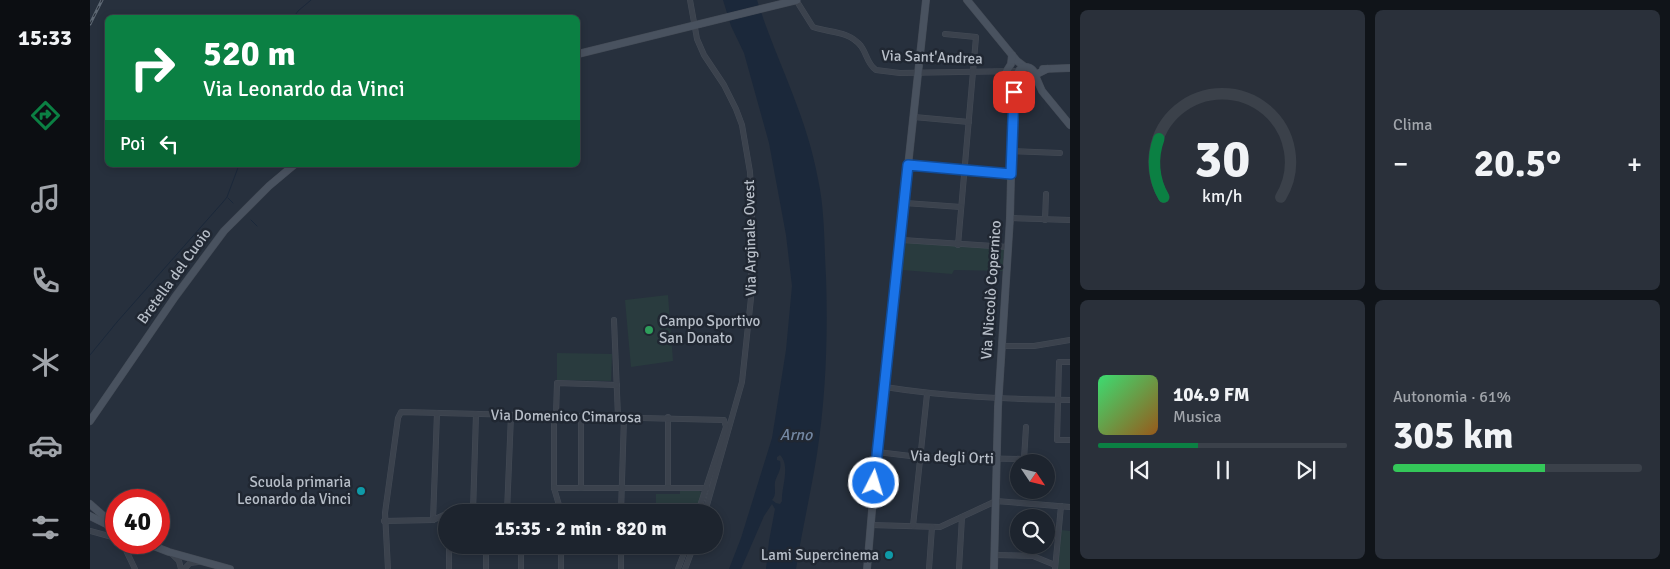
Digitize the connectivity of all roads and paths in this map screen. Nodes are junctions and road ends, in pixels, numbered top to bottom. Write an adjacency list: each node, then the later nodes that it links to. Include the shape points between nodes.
1 (690, 0): 69 (street, Via Arginale Ovest, via 697,39 742,124 752,210 751,298 742,382)
2 (797, 0): 6 (main road, bridge); 11 (street, Via Sant'Andrea, via 813,27 844,34 860,44 868,62 876,70)
3 (926, 0): 11 (main road)
4 (967, 0): 7 (main road)
5 (945, 34): 12 (street, via 976,37)
6 (580, 54)
7 (1012, 55): 10 (main road, via 1017,61); 10 (main road, via 1011,64)
8 (1070, 68): 9 (main road, Via Sant'Andrea)
9 (1047, 69): 10 (main road, Via Sant'Andrea); 13 (main road, Via Sant'Andrea)
10 (1018, 71): 12 (street, Via Sant'Andrea); 13 (main road); 14 (main road, via 1017,81)
11 (919, 72): 12 (street, Via Sant'Andrea); 16 (main road)
12 (974, 73): 17 (street)
13 (1035, 75): 14 (main road, via 1034,81); 15 (main road)
14 (1026, 85): 15 (main road); 19 (main road, Via Niccolò Copernico, via 1013,93)
15 (1042, 91): 18 (main road)
16 (914, 117): 17 (street); 21 (main road)
17 (969, 122): 23 (street)
18 (1070, 125)
19 (1011, 150): 20 (street); 24 (main road, Via Niccolò Copernico)
20 (1060, 153)
21 (908, 165): 23 (street); 26 (main road)
22 (292, 167): 51 (main road, Bretella del Cuoio, via 224,231)
23 (964, 170): 24 (street); 27 (street)
24 (1011, 174): 28 (main road, Via Niccolò Copernico)
25 (1046, 194): 29 (street)
26 (905, 203): 27 (street); 31 (main road)
27 (961, 208): 32 (street)
28 (1010, 218): 29 (street); 33 (main road, Via Niccolò Copernico)
29 (1045, 220): 30 (street)
30 (1070, 220)
31 (902, 240): 32 (street); 39 (main road)
32 (958, 245): 33 (street)
33 (1008, 247): 36 (main road, Via Niccolò Copernico)
34 (614, 320): 38 (street)
35 (1070, 340): 36 (street, via 1034,346)
36 (1001, 346): 41 (main road, Via Niccolò Copernico)
37 (1070, 362): 42 (street, via 1059,362)
38 (617, 385): 47 (street, via 557,383); 49 (street)
39 (885, 387): 40 (street); 54 (main road)
40 (927, 394): 41 (street); 55 (street)
41 (999, 399): 42 (street); 56 (main road, Via Niccolò Copernico)
42 (1058, 400): 43 (street); 53 (street, via 1057,440)
43 (1070, 400)
44 (437, 413): 45 (street, Via Domenico Cimarosa); 76 (street); 77 (street, Via Domenico Cimarosa, via 405,412 398,418)
45 (476, 414): 46 (street, Via Domenico Cimarosa); 64 (street)
46 (511, 415): 47 (street, Via Domenico Cimarosa); 65 (street)
47 (555, 416): 48 (street, Via Domenico Cimarosa); 58 (street)
48 (581, 416): 49 (street, Via Domenico Cimarosa); 59 (street)
49 (621, 417): 50 (street, Via Domenico Cimarosa); 60 (street)
50 (668, 417): 57 (street); 61 (street, Via Domenico Cimarosa, via 726,421)
51 (91, 420)
52 (1026, 427): 56 (street, Via degli Orti, via 1024,459)
53 (1070, 440)
54 (877, 452): 55 (street, Via degli Orti); 79 (main road)
55 (919, 457): 56 (street, Via degli Orti); 80 (street)
56 (996, 459): 62 (main road, Via Niccolò Copernico)
57 (668, 487): 60 (street); 61 (street)
58 (554, 488): 59 (street); 66 (street)
59 (580, 488): 60 (street)
60 (622, 488): 67 (street)
61 (707, 488): 68 (street)
62 (996, 501): 70 (street); 73 (street); 93 (main road, Via Niccolò Copernico)
63 (90, 504): 74 (main road)
64 (473, 504)
65 (507, 504)
66 (559, 504)
67 (621, 504)
68 (701, 504)
69 (707, 504)
70 (1061, 506): 71 (street); 96 (street)
71 (1070, 507)
72 (90, 516): 78 (main road)
73 (962, 517): 81 (street, via 945,526); 110 (street)
74 (105, 518)
75 (438, 518): 76 (street)
76 (433, 520): 77 (street)
77 (384, 521): 100 (street)
78 (105, 523)
79 (871, 525): 80 (street); 108 (main road)
80 (913, 526): 81 (street)
81 (932, 528): 109 (street)
82 (90, 531): 83 (street)
83 (105, 535)
84 (170, 552): 94 (main road)
85 (128, 554): 98 (street)
86 (449, 554): 101 (street)
87 (486, 554): 102 (street)
88 (521, 554): 103 (street)
89 (561, 554): 104 (street)
90 (621, 554): 105 (street)
91 (683, 554): 106 (street)
92 (691, 554): 107 (street)
93 (994, 555): 96 (street, via 1033,556); 111 (main road, Via Niccolò Copernico)
94 (182, 558): 95 (main road); 97 (street)
95 (202, 561): 97 (street); 99 (main road)
96 (1055, 567)
97 (183, 568)
98 (135, 569)
99 (230, 569)
100 (388, 569)
101 (449, 569)
102 (486, 569)
103 (521, 569)
104 (561, 569)
105 (621, 569)
106 (678, 569)
107 (685, 569)
108 (867, 569)
109 (929, 569)
110 (958, 569)
111 (994, 569)

